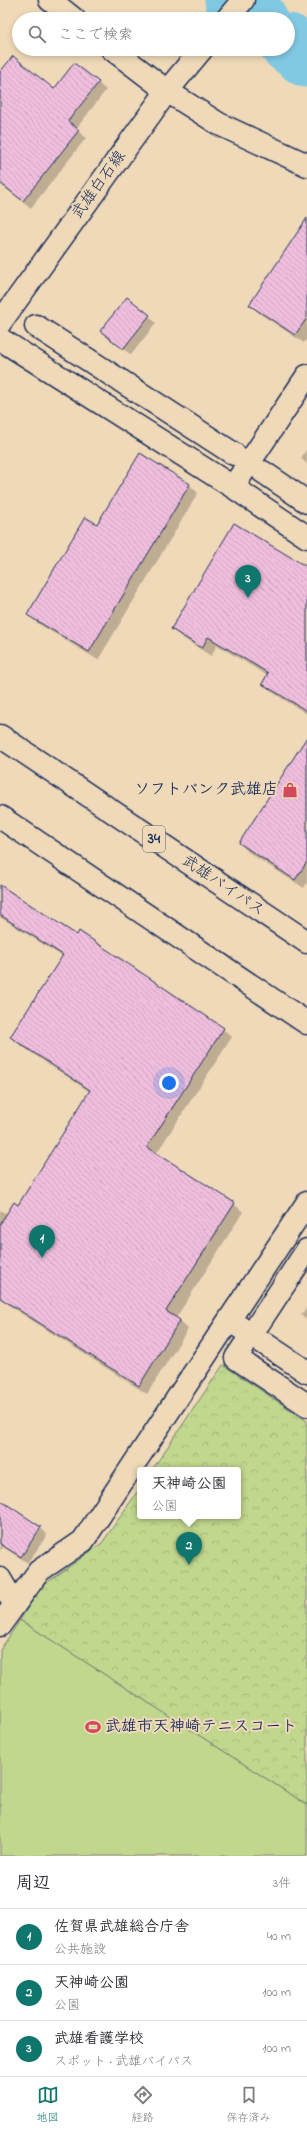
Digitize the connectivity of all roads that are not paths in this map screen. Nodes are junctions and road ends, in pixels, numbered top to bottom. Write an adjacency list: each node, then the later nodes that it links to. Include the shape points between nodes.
1 (50, 0): 3 (main road)
2 (243, 0): 4 (main road)
3 (65, 12)
4 (233, 12)
5 (122, 56): 7 (main road)
6 (196, 56): 7 (main road, 武雄白石線)
7 (168, 90): 8 (main road, via 219,124); 9 (main road, 武雄白石線)
8 (307, 165)
9 (0, 323)
10 (36, 326): 13 (main road)
11 (0, 339): 15 (main road)
12 (307, 376): 15 (main road)
13 (234, 454)
14 (263, 472): 16 (main road)
15 (233, 487): 17 (main road)
16 (307, 502)
17 (307, 537)
18 (0, 736): 20 (main road, 武雄バイパス / 34)
19 (0, 817): 21 (main road)
20 (307, 942)
21 (307, 1023)
22 (307, 1203): 24 (main road)
23 (307, 1250): 25 (main road)
24 (229, 1320): 27 (main road); 30 (main road, via 83,1540 39,1571)
25 (259, 1322)
26 (244, 1346): 28 (main road, via 236,1358)
27 (307, 1372)
28 (307, 1405)
29 (0, 1579): 30 (main road)
30 (14, 1603): 31 (main road)
31 (0, 1625)

